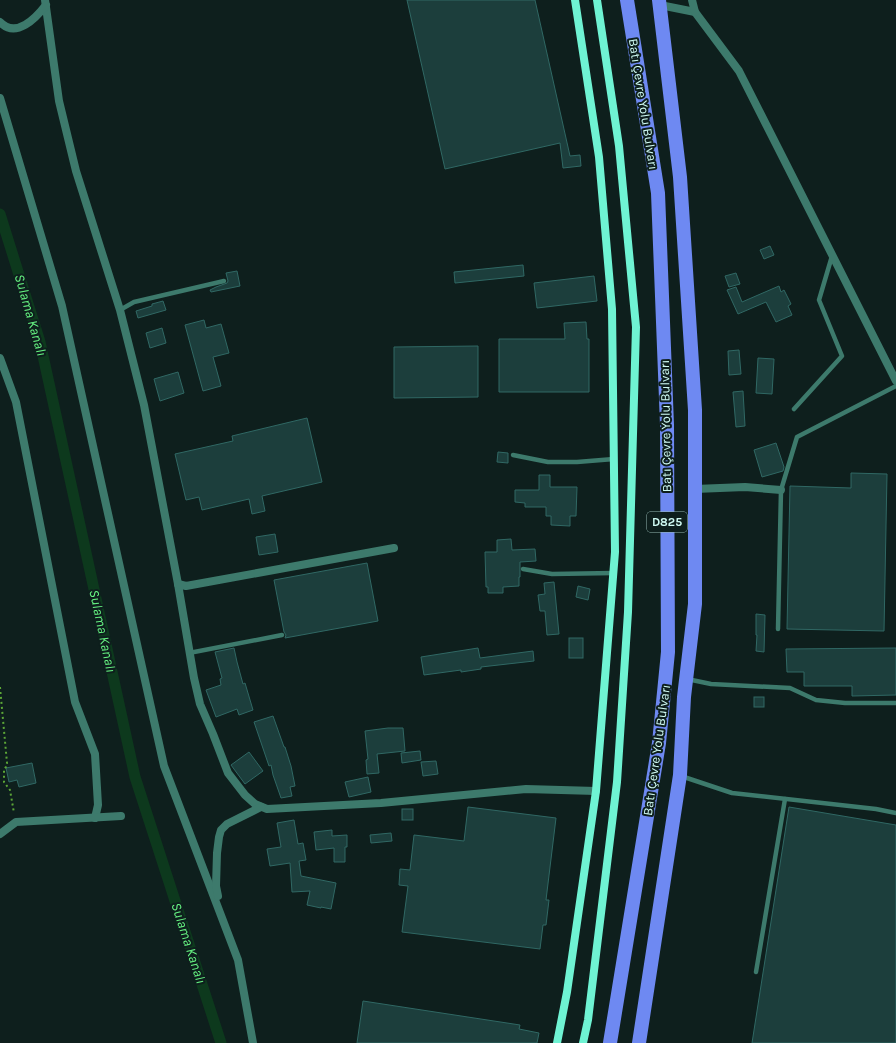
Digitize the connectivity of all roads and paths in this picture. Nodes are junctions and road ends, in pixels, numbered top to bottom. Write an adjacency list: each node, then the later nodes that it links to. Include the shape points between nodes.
1 (574, 0): 18 (main road, via 599,157 612,309)
2 (597, 0): 44 (main road, via 620,146 636,327 628,612 617,782)
3 (627, 0): 45 (highway, Batı Çevre Yolu Bulvarı / D825, via 658,193 667,425 668,652 659,742)
4 (692, 0): 7 (street)
5 (659, 2): 7 (street); 19 (highway, Batı Çevre Yolu Bulvarı / D825, via 680,177 695,410)
6 (45, 3): 8 (street, via 37,16 24,26 8,28); 12 (street, via 59,101 74,164)
7 (695, 12): 10 (street, via 738,71)
8 (0, 22)
9 (0, 98): 40 (street, via 62,306 164,766)
10 (832, 255): 14 (street); 16 (lane, via 819,300 842,356)
11 (224, 281): 12 (lane, via 134,302)
12 (120, 310): 24 (street, via 144,405)
13 (0, 358): 37 (street, via 16,402 75,702 95,754 98,805)
14 (896, 381)
15 (896, 386): 20 (lane, via 797,437)
16 (794, 409)
17 (513, 455): 18 (lane, via 548,462)
18 (614, 459): 23 (main road)
19 (695, 489): 20 (street, via 745,487); 28 (highway, Batı Çevre Yolu Bulvarı / D825, via 695,604)
20 (781, 490): 25 (lane)
21 (394, 548): 24 (street, via 186,586)
22 (523, 569): 23 (lane, via 552,574)
23 (614, 573): 32 (main road)
24 (178, 584): 27 (street)
25 (778, 629)
26 (282, 635): 27 (lane)
27 (189, 653): 34 (street, via 200,704 228,773 245,795)
28 (686, 679): 30 (lane, via 711,684 790,688 816,700); 31 (highway, Batı Çevre Yolu Bulvarı / D825)
29 (0, 687): 38 (path, via 7,763 3,778 10,790)
30 (896, 703)
31 (680, 776): 33 (lane, via 732,793); 46 (highway, Batı Çevre Yolu Bulvarı / D825)
32 (596, 791): 34 (street, via 526,789 382,803 267,808); 43 (main road, via 567,992)
33 (785, 799): 35 (lane); 41 (lane)
34 (261, 806): 40 (street, via 227,824 218,837 216,886)
35 (896, 813)
36 (121, 816): 37 (street)
37 (95, 818): 38 (street)
38 (16, 822): 39 (street)
39 (0, 834)
40 (224, 924): 42 (street, via 238,960)
41 (756, 972)
42 (253, 1043)
43 (557, 1043)
44 (583, 1043)
45 (610, 1043)
46 (639, 1043)

